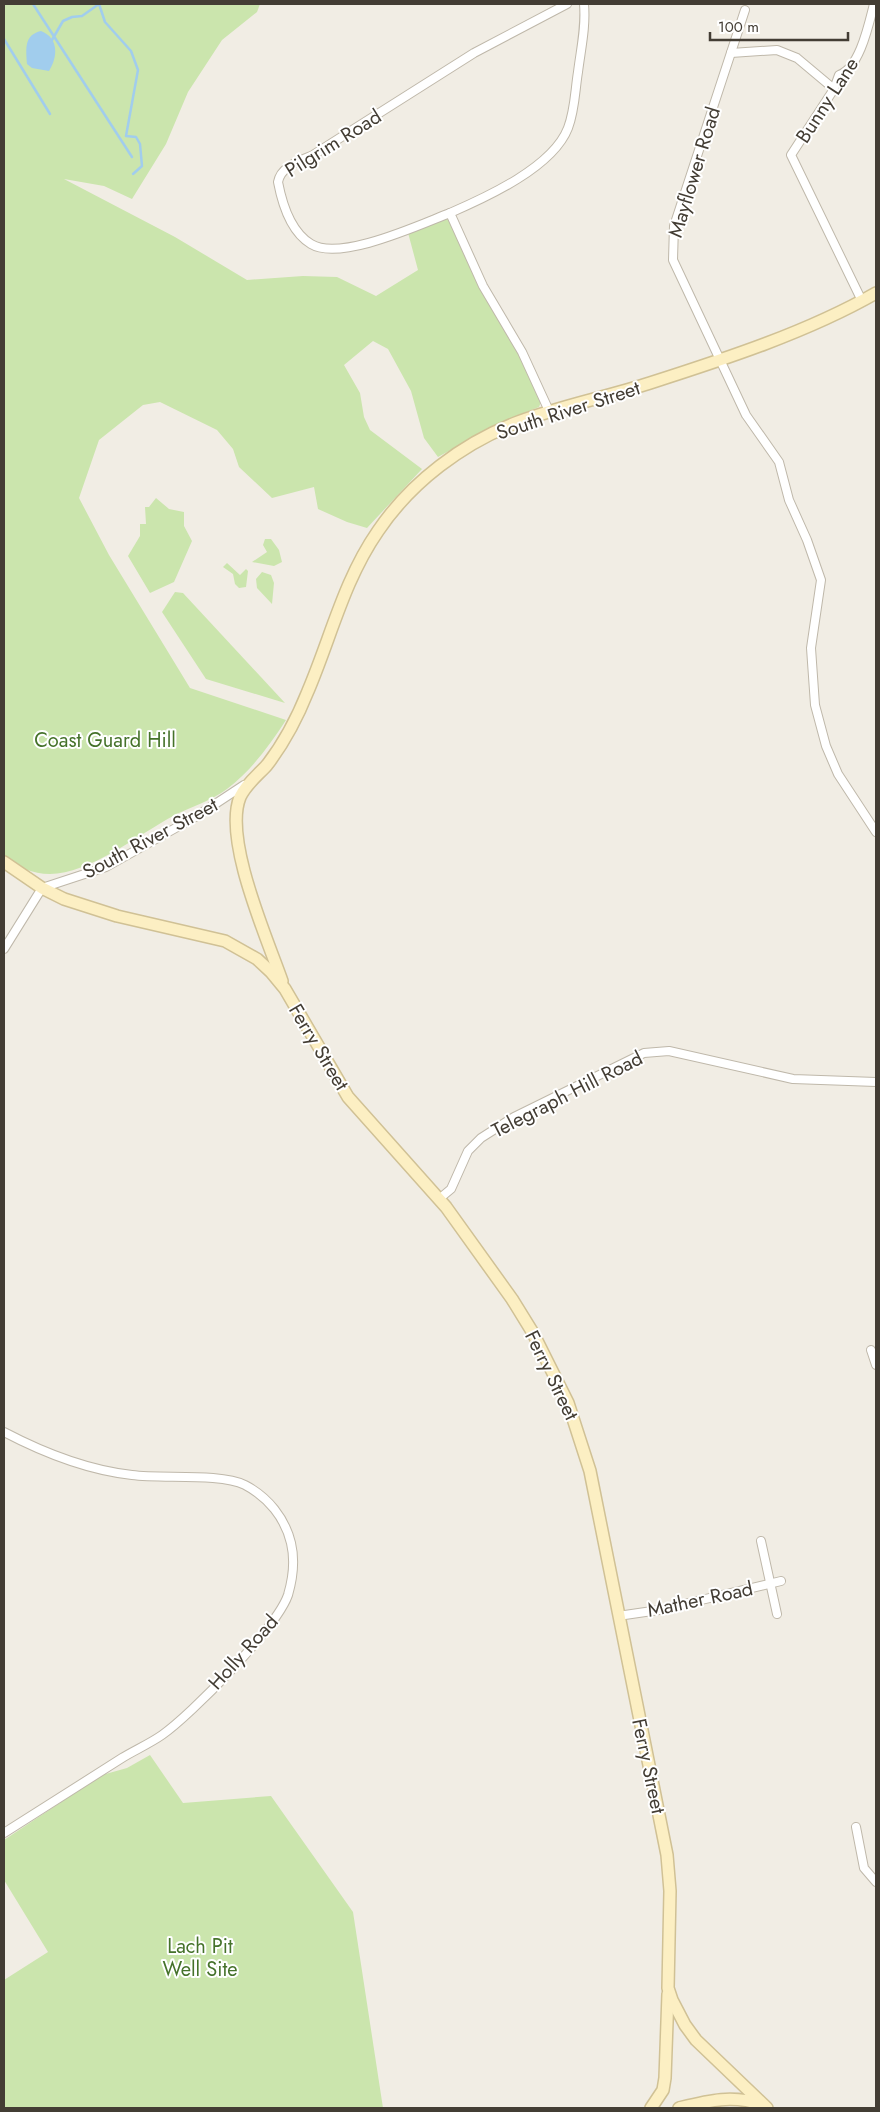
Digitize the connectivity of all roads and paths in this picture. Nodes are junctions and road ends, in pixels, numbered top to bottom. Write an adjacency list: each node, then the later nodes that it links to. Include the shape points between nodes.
1 (567, 4): 7 (street, Pilgrim Road, via 474,54 314,155 288,167 282,171 278,182 290,219 303,237 319,247 345,248 375,242)
2 (584, 4): 7 (street, Pilgrim Road, via 585,26 574,104 562,140 526,173)
3 (874, 4): 6 (street, Bunny Lane, via 865,38 846,73 839,75)
4 (745, 10): 5 (street, Mayflower Road)
5 (731, 53): 6 (street, via 777,50 797,58); 10 (street, Mayflower Road, via 674,226 672,242 673,260)
6 (834, 89): 9 (street, Bunny Lane, via 791,155)
7 (450, 213): 11 (street, via 483,286 522,352)
8 (876, 293): 9 (street, South River Street)
9 (862, 301): 10 (street, South River Street, via 815,324)
10 (721, 358): 11 (street, South River Street); 13 (street, Mayflower Road, via 746,415 779,462 789,500 821,580 811,648 815,704 826,746 838,774)
11 (550, 413): 12 (street, South River Street, via 518,422 464,449 432,473 395,509 378,530 354,571 295,721 268,764)
12 (254, 778): 15 (street, South River Street, via 197,816 106,867); 17 (street, South River Street, via 239,799 238,844 244,871)
13 (876, 832)
14 (4, 862): 15 (street, Ferry Street)
15 (42, 888): 16 (street); 17 (street, Ferry Street, via 64,899 116,916 225,941 257,959)
16 (4, 948)
17 (285, 990): 19 (street, Ferry Street, via 348,1097)
18 (876, 1082): 19 (street, Telegraph Hill Road, via 793,1079 669,1051 644,1052 514,1117 481,1138 468,1151 451,1189)
19 (439, 1198): 27 (street, Ferry Street, via 512,1299 568,1403 590,1470)
20 (870, 1350): 21 (street)
21 (876, 1364)
22 (4, 1432): 29 (street, Holly Road, via 57,1457 103,1470 168,1478 229,1480 245,1485 276,1511 287,1530 293,1575 280,1611 187,1714 162,1735)
23 (761, 1541): 25 (street)
24 (781, 1581): 25 (street, Mather Road)
25 (770, 1584): 26 (street); 27 (street, Mather Road, via 659,1610)
26 (777, 1614)
27 (618, 1616): 31 (street, Ferry Street, via 667,1855 670,1891)
28 (856, 1826): 30 (street, via 864,1868)
29 (4, 1833)
30 (876, 1882)
31 (668, 1988): 32 (street, via 665,2078 663,2090); 34 (street, Ferry Street, via 685,2025 696,2040)
32 (652, 2108)
33 (679, 2108): 34 (street, via 725,2098 752,2101)
34 (766, 2108)

